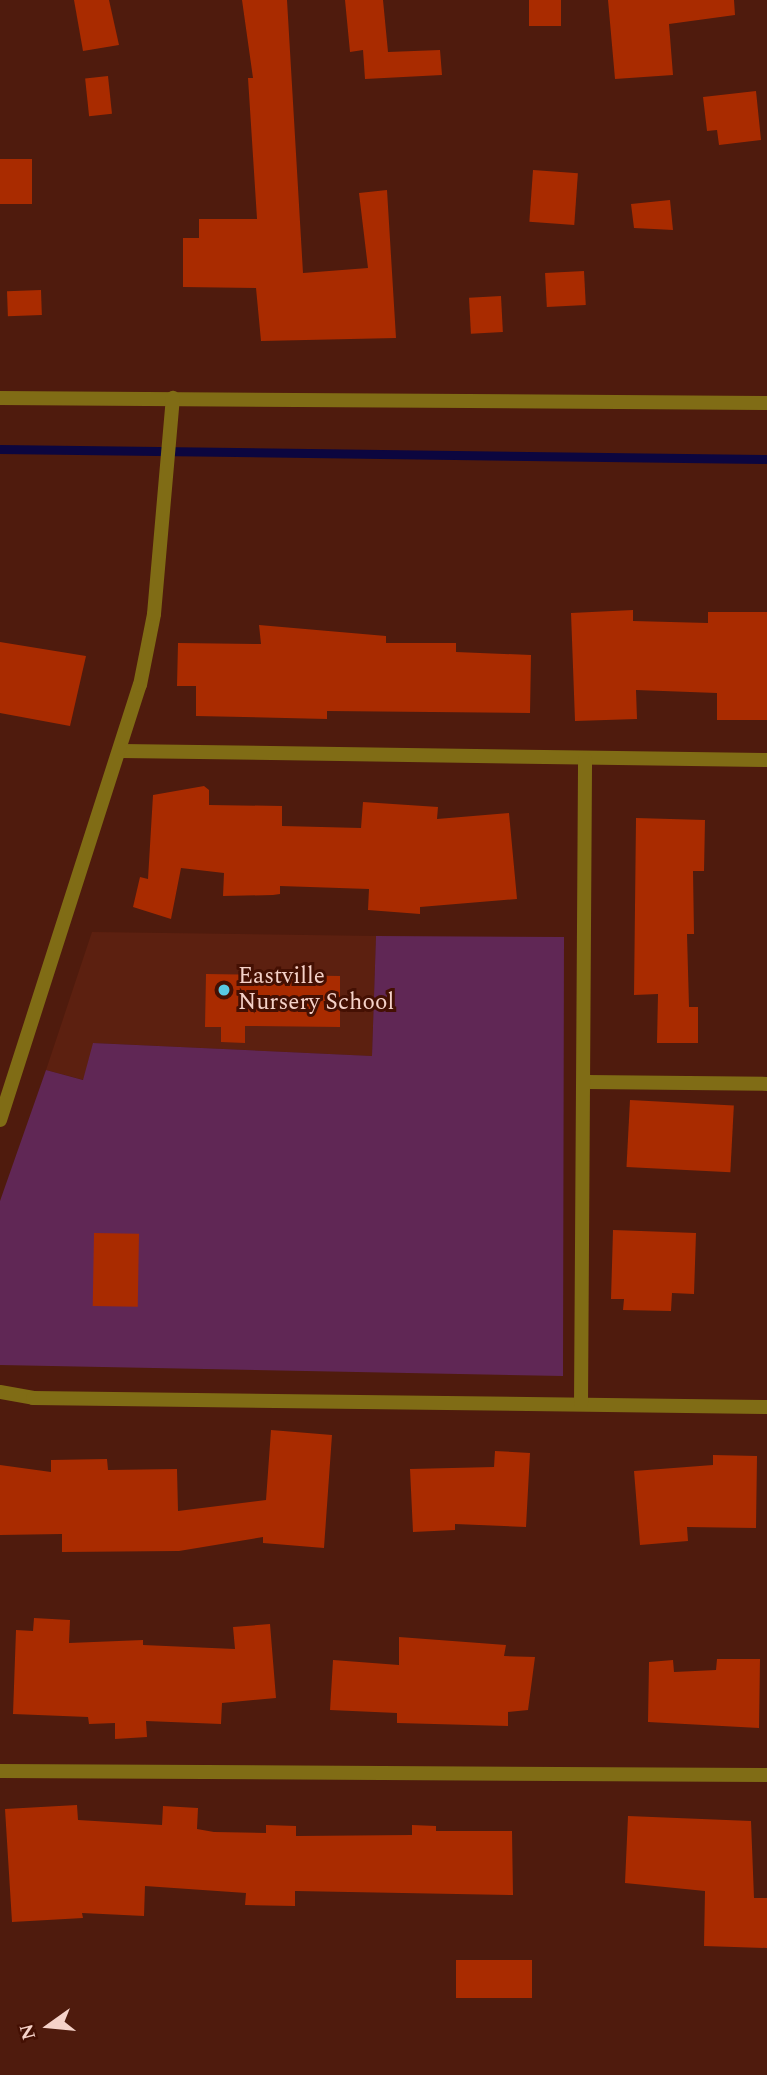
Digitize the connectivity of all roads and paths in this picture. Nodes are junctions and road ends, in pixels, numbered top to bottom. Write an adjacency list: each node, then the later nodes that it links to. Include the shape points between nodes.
1 (173, 397): 2 (street); 3 (street); 4 (street, via 154,614)
2 (0, 398)
3 (767, 403)
4 (122, 751): 5 (street); 9 (street)
5 (585, 759): 6 (street); 7 (street)
6 (767, 760)
7 (587, 1082): 8 (street); 11 (street)
8 (767, 1084)
9 (0, 1120)
10 (0, 1391): 11 (street, via 33,1398)
11 (581, 1404): 12 (street)
12 (767, 1407)
13 (0, 1771): 14 (street)
14 (767, 1775)

